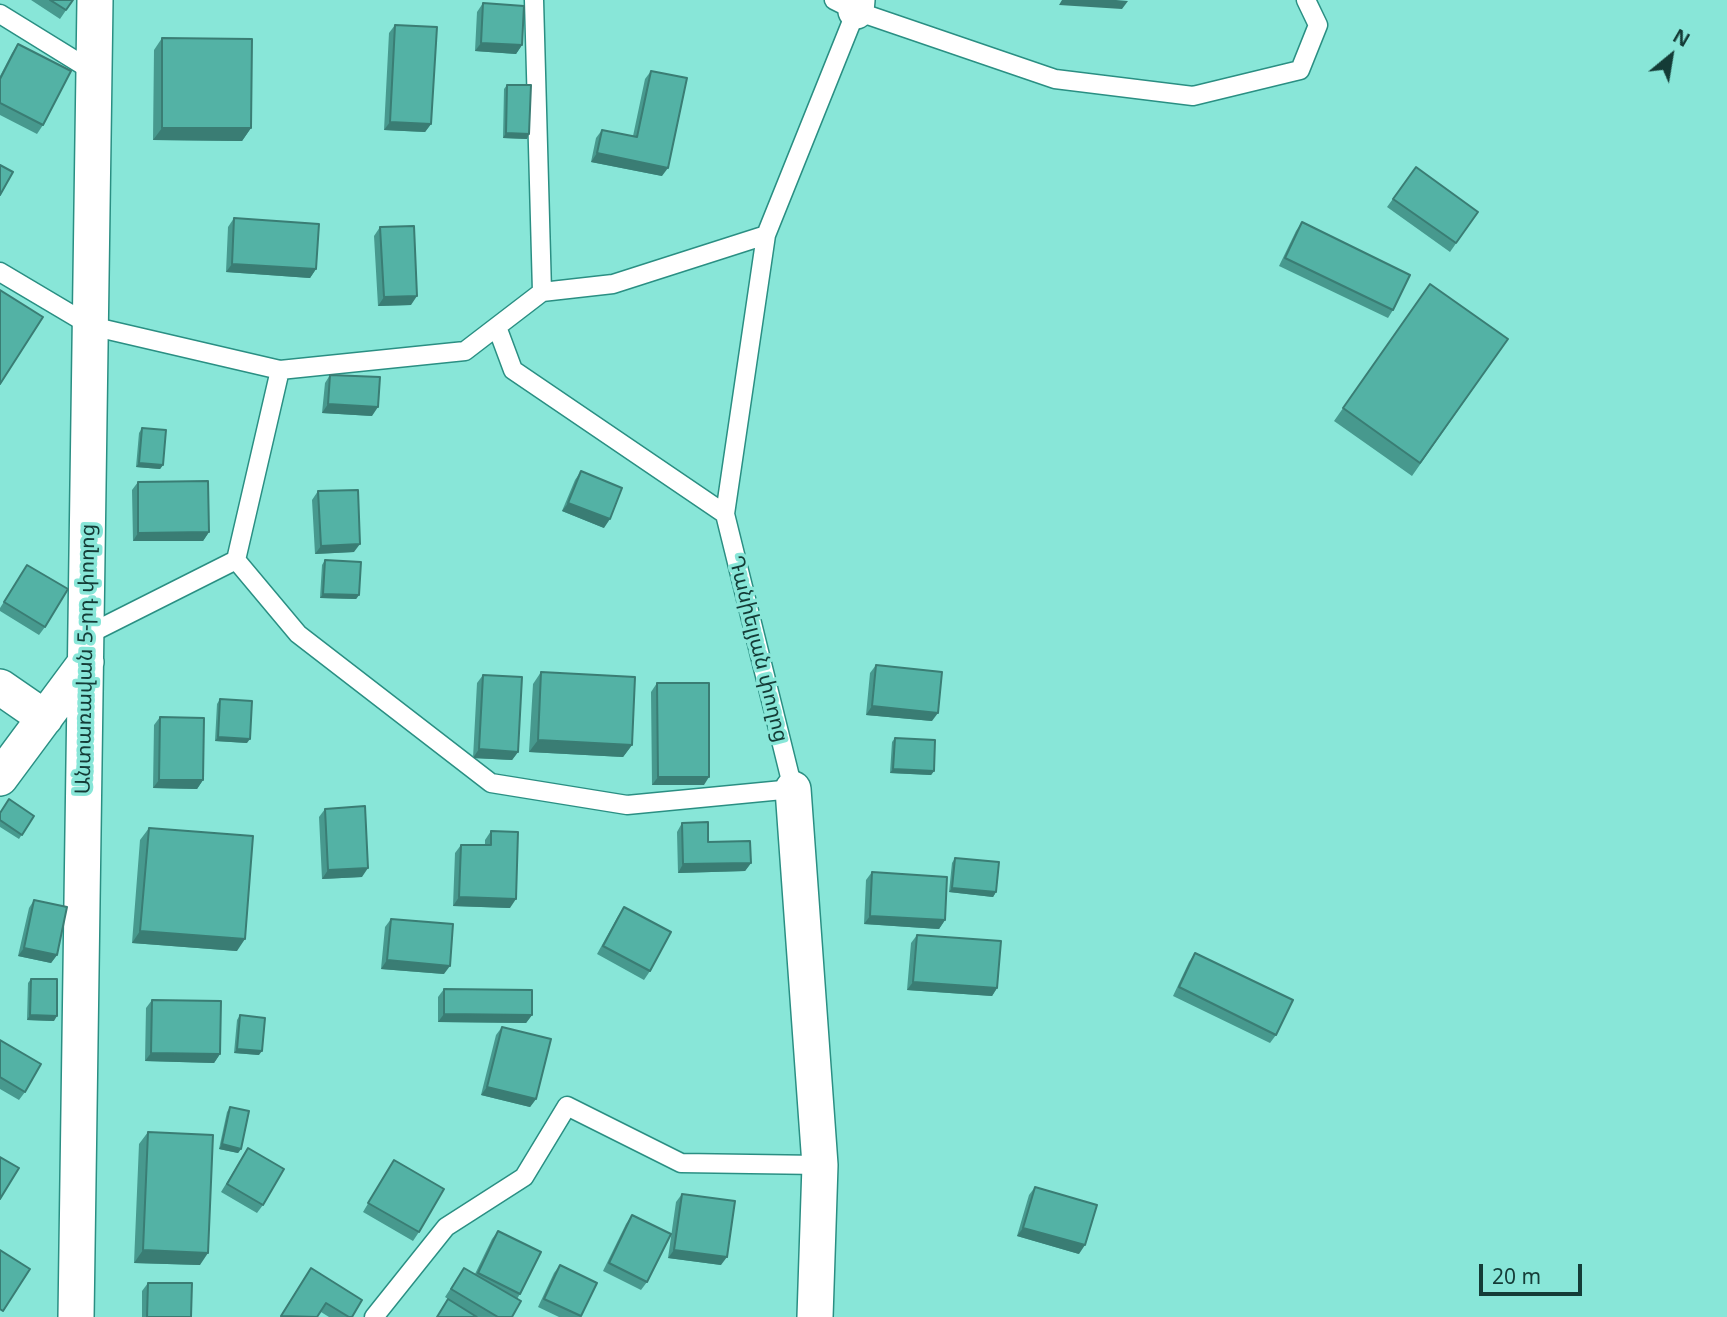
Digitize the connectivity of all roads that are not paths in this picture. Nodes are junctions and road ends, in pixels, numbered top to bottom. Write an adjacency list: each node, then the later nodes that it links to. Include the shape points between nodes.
1 (95, 0): 6 (street, Անտառավան 5-րդ փողոց)
2 (534, 0): 9 (lane)
3 (1306, 0): 4 (lane, via 1318,25 1300,70 1194,96 1055,79)
4 (849, 4): 7 (lane, Դանիելյան փողոց)
5 (0, 13): 6 (lane)
6 (94, 72): 10 (street, Անտառավան 5-րդ փողոց)
7 (766, 235): 9 (lane, via 613,284); 13 (lane, Դանիելյան փողոց)
8 (0, 272): 10 (lane)
9 (542, 292): 11 (lane)
10 (91, 326): 12 (lane); 15 (street, Անտառավան 5-րդ փողոց)
11 (497, 327): 12 (lane, via 465,351); 13 (lane, via 513,370)
12 (280, 370): 14 (lane)
13 (725, 514): 19 (lane, Դանիելյան փողոց)
14 (236, 560): 15 (lane); 19 (lane, via 298,634 491,783 628,805)
15 (87, 648): 17 (street); 21 (street, Անտառավան 5-րդ փողոց)
16 (0, 687): 17 (street)
17 (45, 718): 18 (street)
18 (0, 778)
19 (793, 789): 20 (street, Դանիելյան փողոց)
20 (820, 1165): 22 (lane, via 681,1163 567,1106 524,1177 446,1227); 23 (street, Դանիելյան փողոց)
21 (76, 1317)
22 (374, 1317)
23 (816, 1317)

